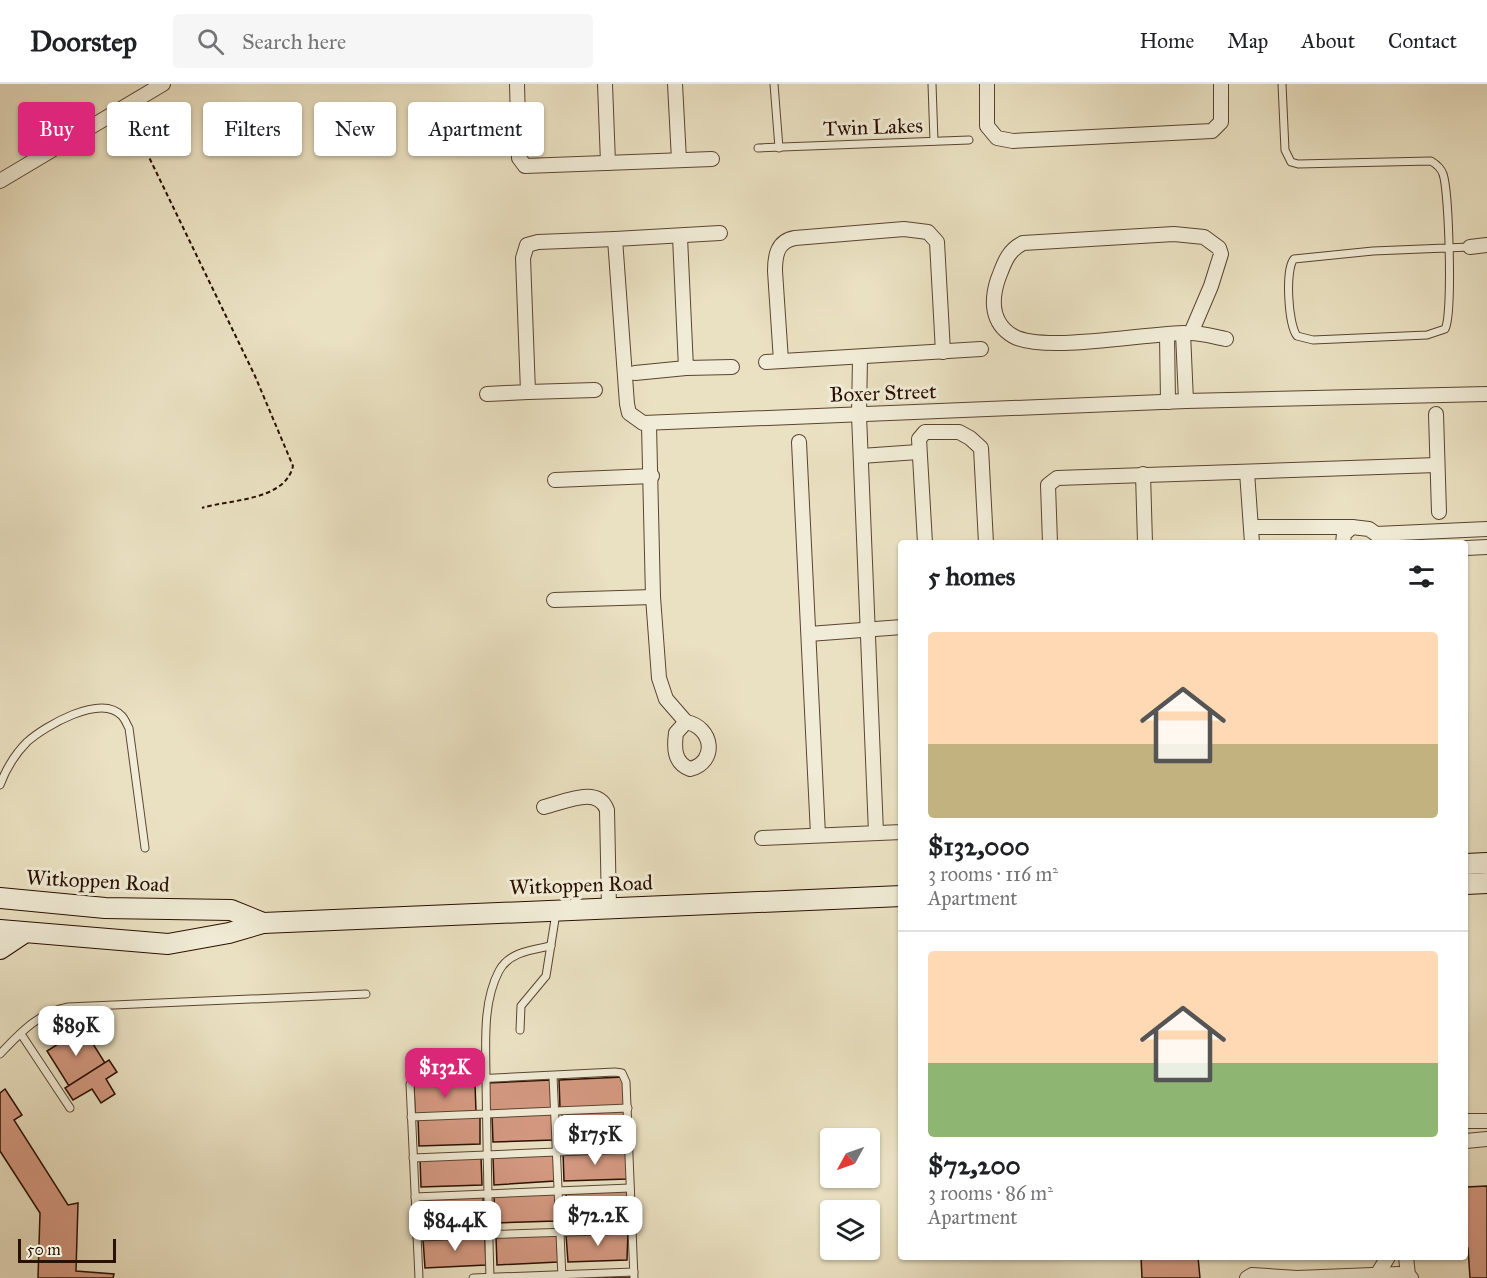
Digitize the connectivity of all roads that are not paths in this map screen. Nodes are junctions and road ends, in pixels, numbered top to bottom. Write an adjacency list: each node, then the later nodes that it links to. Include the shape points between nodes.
1 (163, 84): 17 (street)
2 (517, 84): 16 (street, via 522,165)
3 (605, 84): 16 (street)
4 (675, 84): 15 (street)
5 (774, 84): 13 (lane)
6 (932, 84): 11 (lane)
7 (987, 84): 8 (street, via 987,126 997,138 1013,141 1212,131 1221,122)
8 (1221, 84)
9 (1282, 84): 23 (lane, via 1285,150 1291,162 1419,160 1438,166 1444,182)
10 (969, 140): 11 (lane, Twin Lakes)
11 (934, 141): 13 (lane, Twin Lakes)
12 (758, 148): 13 (lane, Twin Lakes)
13 (779, 148)
14 (712, 159): 15 (street)
15 (679, 160): 16 (street)
16 (608, 162)
17 (0, 182)
18 (720, 233): 19 (street)
19 (680, 237): 20 (street); 33 (street)
20 (615, 239): 37 (street, via 538,242 524,249); 45 (street, via 627,404 634,418)
21 (1487, 245): 22 (street)
22 (1470, 246): 23 (lane)
23 (1448, 248): 23 (lane, via 1373,250 1294,259 1289,273 1295,334 1312,340 1427,336 1442,332 1449,318)
24 (1187, 333): 25 (street); 25 (street, via 1211,286 1221,254 1204,237 1174,234 1023,243 1005,260 994,291 993,306 999,323 1013,336 1047,343); 26 (street); 41 (street)
25 (1167, 334): 42 (street)
26 (1226, 339)
27 (981, 349): 28 (street)
28 (943, 352): 29 (street); 30 (street, via 937,242 928,232 904,229 795,238 781,245 775,271)
29 (860, 358): 30 (street); 44 (street)
30 (781, 361): 31 (street)
31 (766, 362)
32 (732, 367): 33 (street)
33 (686, 368): 34 (street)
34 (635, 373)
35 (1487, 386): 39 (street, Boxer Street)
36 (595, 390): 37 (street)
37 (528, 392): 38 (street)
38 (487, 394)
39 (1422, 394): 40 (street, Boxer Street); 41 (street, Boxer Street)
40 (1487, 394)
41 (1186, 401): 42 (street, Boxer Street)
42 (1168, 402): 44 (street, Boxer Street)
43 (1436, 414): 49 (street)
44 (859, 416): 45 (street, Boxer Street); 48 (street)
45 (649, 425): 52 (street)
46 (799, 442): 71 (street)
47 (918, 452): 48 (street); 59 (street); 60 (street, via 921,435 941,430 959,432 981,448)
48 (861, 456): 70 (street)
49 (1437, 465): 50 (street); 54 (street)
50 (1247, 472): 51 (street); 55 (street)
51 (1143, 474): 61 (street, via 1051,480); 62 (street)
52 (652, 476): 53 (street); 67 (street)
53 (555, 480)
54 (1439, 512)
55 (1251, 527): 56 (street); 63 (street)
56 (1352, 527): 58 (street, via 1376,534); 64 (street)
57 (1487, 529): 58 (street)
58 (1433, 537)
59 (924, 540)
60 (986, 540)
61 (1050, 540)
62 (1145, 540)
63 (1252, 540)
64 (1343, 540)
65 (1487, 547): 66 (street)
66 (1468, 548)
67 (653, 597): 68 (street); 72 (street, via 662,689)
68 (554, 600)
69 (898, 627): 70 (street)
70 (868, 630): 71 (street); 76 (street)
71 (809, 634): 77 (street)
72 (686, 722)
73 (0, 785): 79 (lane, via 6,769 26,743 43,730 83,711 112,710 122,716 129,728)
74 (544, 807): 84 (street, via 589,796 598,796 604,803)
75 (898, 832): 76 (street)
76 (876, 833): 77 (street)
77 (818, 835): 78 (street)
78 (762, 838)
79 (145, 848)
80 (1487, 863): 81 (main road)
81 (1468, 864)
82 (898, 897): 84 (main road, Witkoppen Road)
83 (2, 902): 86 (main road, Witkoppen Road, via 231,910)
84 (609, 908): 85 (main road, Witkoppen Road)
85 (556, 910): 86 (main road, Witkoppen Road); 89 (lane)
86 (263, 923): 88 (main road, Witkoppen Road, via 168,944)
87 (0, 930): 88 (main road, Witkoppen Road)
88 (24, 933): 90 (main road)
89 (551, 946): 92 (lane, via 546,976 520,1006); 96 (lane, via 516,954 499,971 488,1020)
90 (0, 949)
91 (366, 994): 93 (lane, via 68,1007 51,1010)
92 (519, 1030)
93 (21, 1034): 94 (lane); 97 (lane)
94 (0, 1054)
95 (554, 1076): 96 (lane); 98 (lane, via 622,1073); 99 (lane)
96 (486, 1080): 100 (lane); 101 (lane, via 413,1082 409,1089)
97 (70, 1108)
98 (628, 1108): 99 (lane); 106 (lane)
99 (555, 1111): 100 (lane); 107 (lane)
100 (486, 1114): 101 (lane); 108 (lane)
101 (411, 1117): 109 (lane)
102 (1468, 1121): 103 (street)
103 (1487, 1121)
104 (1487, 1139): 105 (street)
105 (1468, 1141)
106 (629, 1149): 107 (lane); 110 (lane)
107 (557, 1151): 108 (lane); 111 (lane)
108 (487, 1154): 109 (lane); 112 (lane)
109 (413, 1158): 113 (lane)
110 (630, 1188): 111 (lane); 114 (lane)
111 (558, 1191): 112 (lane); 115 (lane)
112 (488, 1194): 113 (lane); 116 (lane)
113 (415, 1197): 117 (lane)
114 (631, 1230): 115 (lane); 120 (lane)
115 (560, 1232): 116 (lane); 122 (lane)
116 (489, 1234): 117 (lane); 126 (lane)
117 (417, 1237): 124 (lane)
118 (1386, 1260): 121 (street)
119 (1407, 1260): 123 (street)
120 (634, 1275): 122 (lane)
121 (1377, 1275): 123 (street); 127 (street)
122 (562, 1276): 126 (lane)
123 (1410, 1277)
124 (419, 1278)
125 (473, 1278): 126 (lane)
126 (490, 1278)
127 (1247, 1278)

